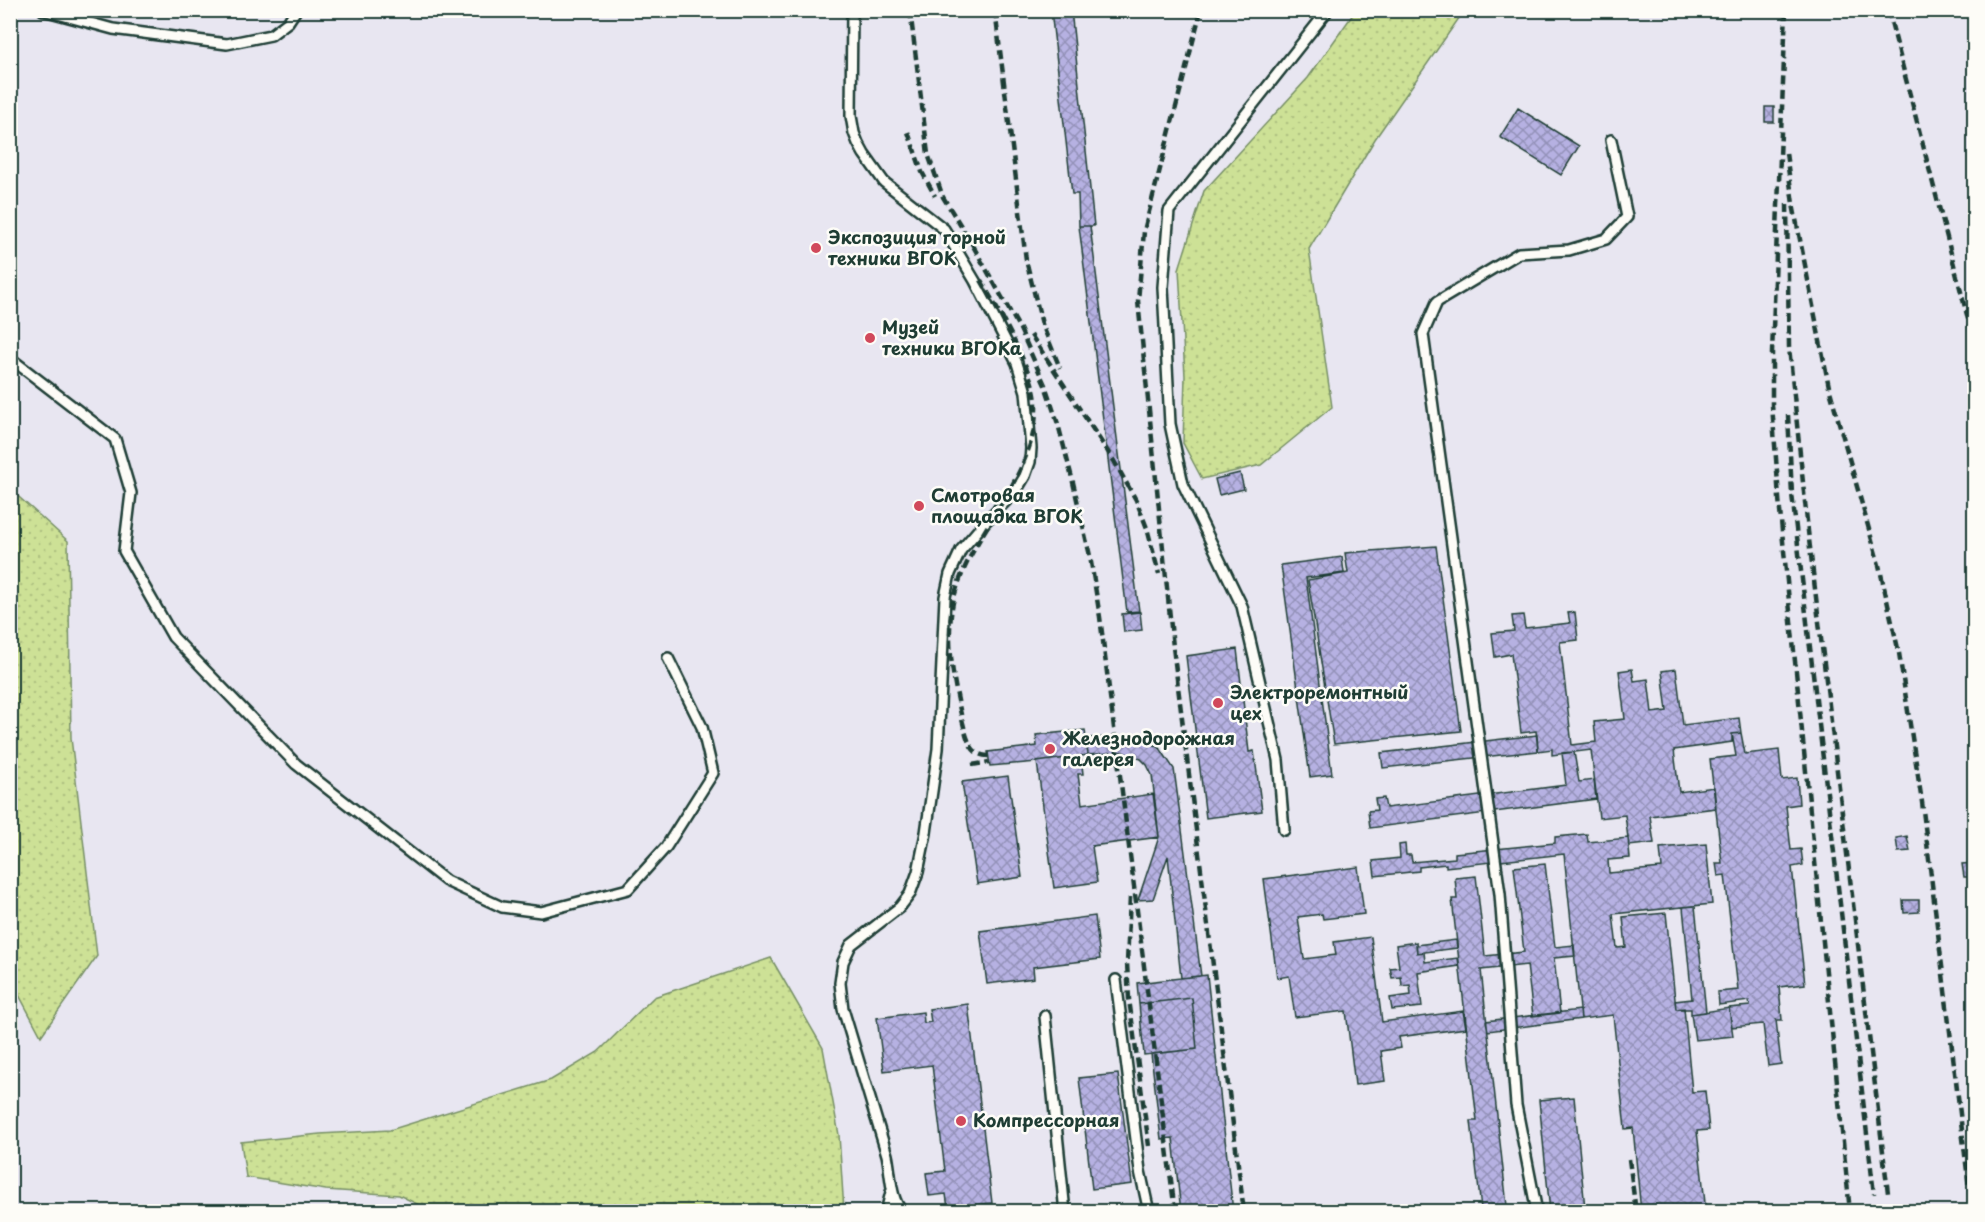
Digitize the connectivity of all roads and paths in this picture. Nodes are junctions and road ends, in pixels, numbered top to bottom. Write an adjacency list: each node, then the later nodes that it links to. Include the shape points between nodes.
1 (43, 10): 2 (lane, via 113,29 227,45 271,35)
2 (296, 10)
3 (852, 10): 11 (lane, via 854,133 884,182 944,229 1017,363 1031,428 1030,462 1017,491 961,550 950,574 945,597 938,749 918,872 900,907 851,945 843,962 843,1009 887,1155)
4 (1328, 10): 8 (lane, via 1169,211 1163,287 1170,424 1183,484 1242,606 1278,760)
5 (1611, 140): 16 (lane, via 1627,217 1606,239 1569,250 1519,253 1437,302 1423,334 1500,894 1516,1105)
6 (10, 358): 7 (lane, via 115,439 130,493 124,551 173,637 296,764 446,881 501,907 541,912 628,888 666,847 713,773 702,727)
7 (668, 658)
8 (1284, 830)
9 (1116, 980): 15 (lane, via 1140,1171)
10 (1045, 1016): 14 (lane)
11 (891, 1192): 12 (lane); 13 (lane)
12 (886, 1212)
13 (903, 1212)
14 (1065, 1212)
15 (1149, 1212)
16 (1537, 1212)

